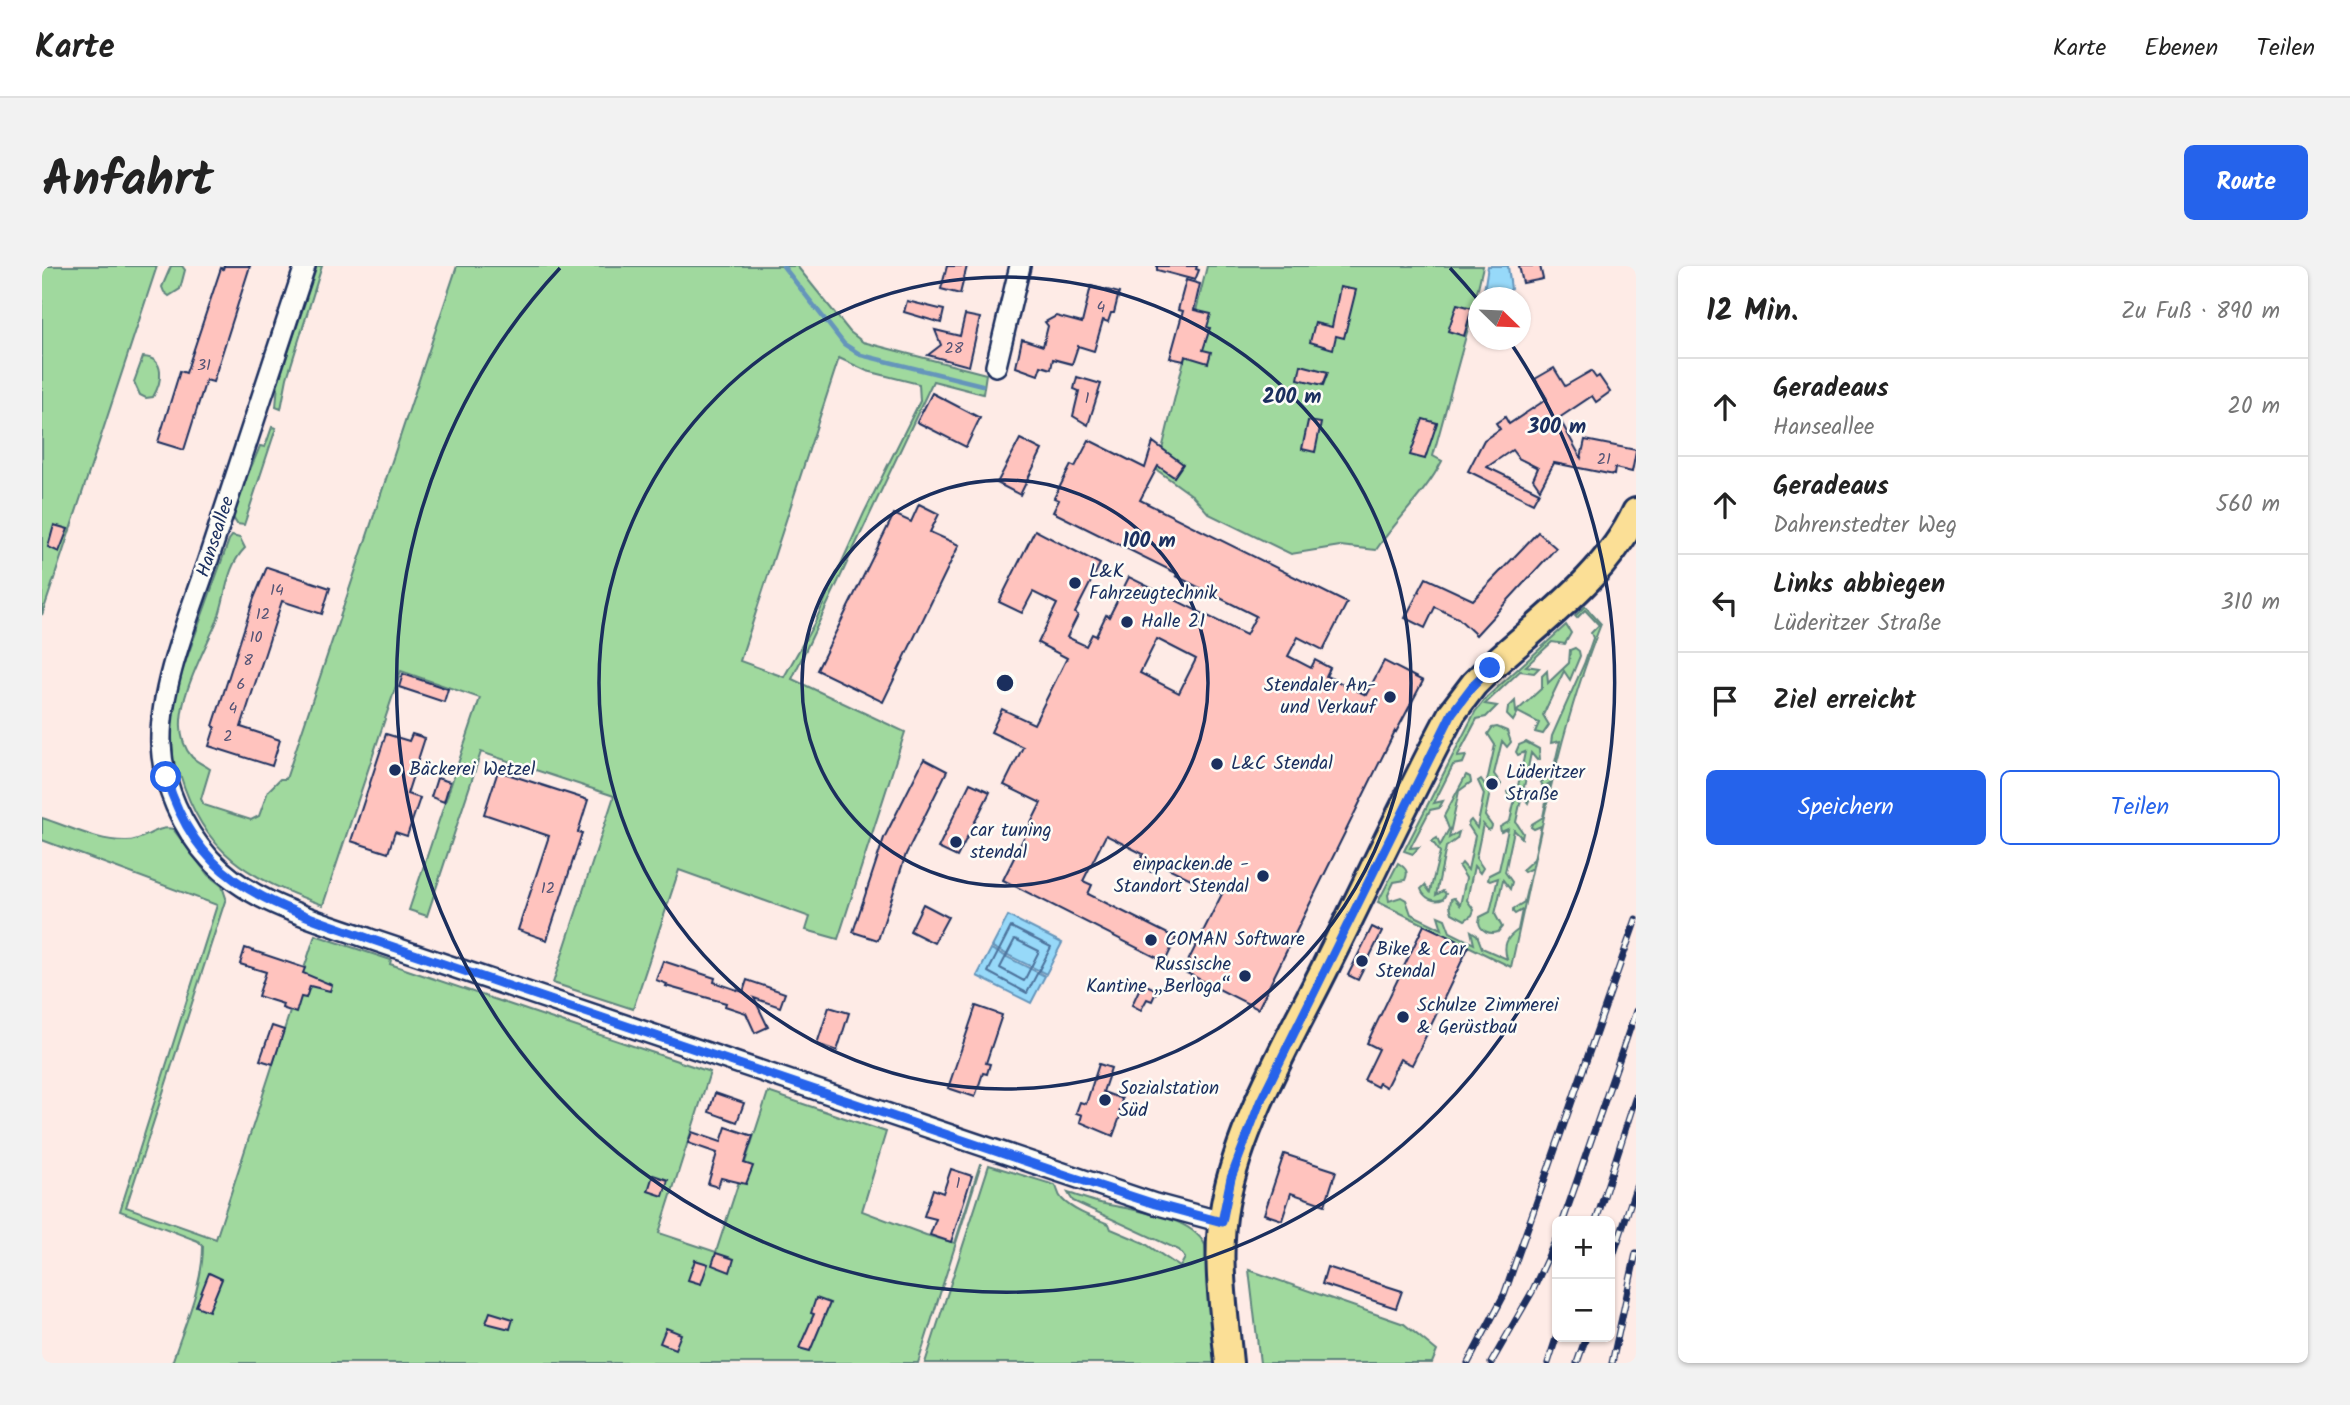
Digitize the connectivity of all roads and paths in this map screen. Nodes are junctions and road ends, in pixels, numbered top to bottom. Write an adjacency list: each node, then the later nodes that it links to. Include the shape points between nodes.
1 (304, 266): 5 (street, Hanseallee, via 165,697 163,761 179,812 220,869 280,906 383,943 1066,1175)
2 (1020, 266): 3 (street)
3 (996, 366)
4 (1636, 512): 5 (main road, via 1604,564 1490,668 1452,713 1260,1102 1231,1178)
5 (1222, 1222): 6 (main road)
6 (1229, 1363)

